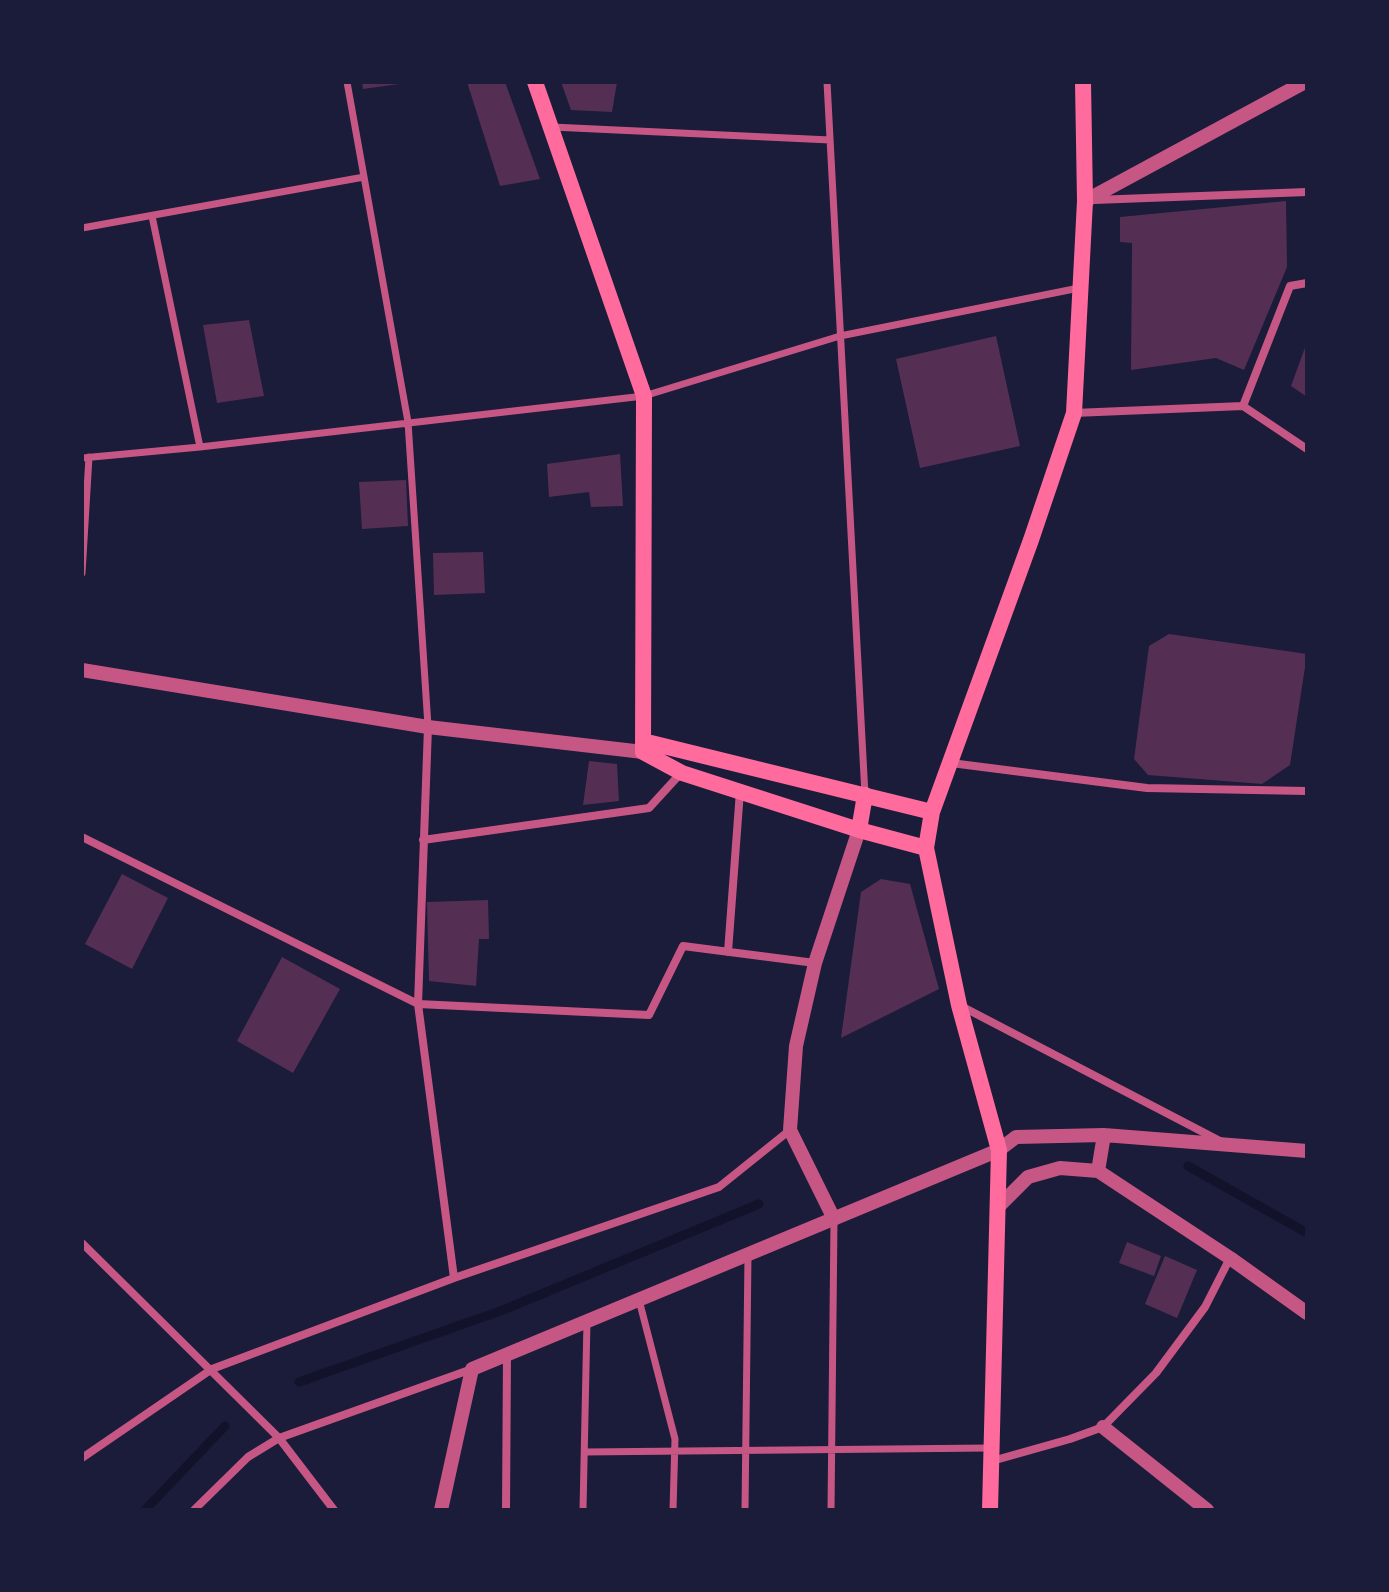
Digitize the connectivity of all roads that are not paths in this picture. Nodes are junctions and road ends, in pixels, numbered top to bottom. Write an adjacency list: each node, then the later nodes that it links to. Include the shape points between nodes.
1 (347, 82): 8 (street)
2 (535, 82): 6 (main road)
3 (827, 82): 7 (street)
4 (1083, 82): 10 (main road)
5 (1305, 82): 10 (street)
6 (550, 127): 7 (street); 16 (main road)
7 (830, 140): 15 (street)
8 (364, 177): 11 (street); 19 (street)
9 (1307, 192): 10 (street)
10 (1085, 201): 14 (main road)
11 (152, 216): 12 (street); 20 (street)
12 (82, 228)
13 (1307, 283): 17 (street, via 1290,286)
14 (1080, 287): 15 (street); 18 (main road)
15 (840, 336): 16 (street); 31 (street)
16 (644, 396): 19 (street); 26 (main road)
17 (1243, 406): 18 (street); 21 (street)
18 (1074, 413): 27 (main road)
19 (408, 422): 20 (street); 25 (street)
20 (200, 447): 22 (street)
21 (1307, 449)
22 (85, 457): 23 (street)
23 (82, 573)
24 (82, 670): 25 (street)
25 (428, 727): 26 (street); 35 (street)
26 (643, 747): 28 (main road); 31 (main road)
27 (951, 763): 30 (street, via 1147,788); 32 (main road)
28 (682, 773): 29 (main road); 35 (street, via 649,808)
29 (740, 791): 33 (main road); 37 (street)
30 (1307, 791)
31 (865, 795): 32 (main road); 33 (main road)
32 (932, 812): 36 (main road)
33 (859, 830): 36 (main road); 38 (street)
34 (82, 837): 39 (street)
35 (423, 840): 39 (street)
36 (926, 848): 40 (main road)
37 (728, 952): 38 (street); 39 (street, via 683,946 649,1015)
38 (815, 963): 41 (street, via 796,1046)
39 (418, 1004): 52 (street)
40 (959, 1005): 43 (street); 44 (main road)
41 (790, 1130): 48 (street); 52 (street, via 719,1187)
42 (1104, 1135): 43 (street); 44 (street, via 1016,1137); 46 (street)
43 (1228, 1145): 45 (street)
44 (999, 1150): 47 (main road); 48 (street)
45 (1307, 1151)
46 (1098, 1171): 47 (street, via 1060,1168 1028,1177); 51 (street)
47 (998, 1207): 65 (main road)
48 (834, 1219): 50 (street); 61 (street)
49 (82, 1243): 57 (street)
50 (748, 1255): 53 (street); 63 (street)
51 (1230, 1258): 54 (street); 59 (street, via 1181,1340)
52 (454, 1278): 57 (street)
53 (639, 1300): 55 (street); 62 (street)
54 (1307, 1313)
55 (587, 1321): 56 (street); 64 (street)
56 (507, 1354): 58 (street); 70 (street)
57 (212, 1369): 60 (street); 66 (street)
58 (472, 1369): 60 (street); 69 (street)
59 (1103, 1427): 65 (street); 76 (street)
60 (279, 1438): 67 (street, via 248,1457); 68 (street)
61 (832, 1450): 63 (street); 65 (street); 74 (street)
62 (675, 1451): 63 (street); 64 (street); 72 (street)
63 (746, 1451): 73 (street)
64 (585, 1452): 71 (street)
65 (992, 1454): 75 (main road)
66 (82, 1458)
67 (194, 1510)
68 (334, 1510)
69 (441, 1510)
70 (506, 1510)
71 (583, 1510)
72 (673, 1510)
73 (745, 1510)
74 (831, 1510)
75 (990, 1510)
76 (1207, 1510)

